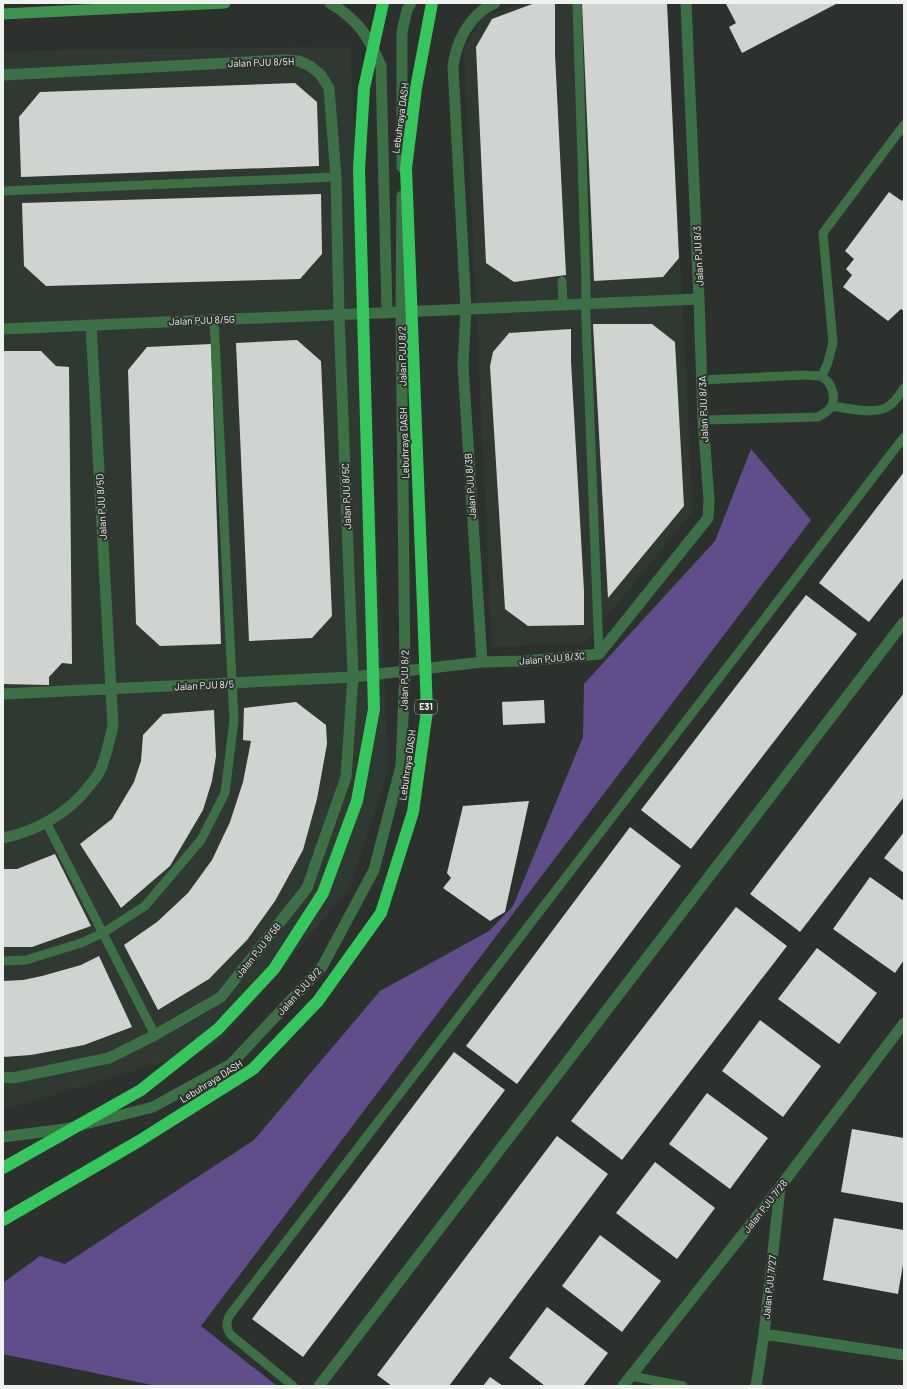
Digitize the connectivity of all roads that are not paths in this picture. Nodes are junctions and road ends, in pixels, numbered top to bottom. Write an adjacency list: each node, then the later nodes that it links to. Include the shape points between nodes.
1 (225, 3): 9 (main road)
2 (330, 3): 19 (street, via 344,11 363,30 381,66)
3 (383, 3): 48 (highway, bridge, via 364,88 359,169 374,709 357,801 324,893 274,969 218,1029 141,1090)
4 (411, 3): 20 (street, Jalan PJU 8/2, via 402,32)
5 (432, 3): 50 (highway, Lebuhraya DASH / E31, bridge, via 416,88 406,168 426,711 413,812 381,913 318,1001 253,1068 139,1141)
6 (495, 3): 18 (street, via 485,7 466,28 455,53 453,67)
7 (577, 3): 16 (lane)
8 (686, 3): 15 (street, Jalan PJU 8/3)
9 (3, 14)
10 (3, 75): 12 (street, Jalan PJU 8/5H, via 299,61 320,74 329,88)
11 (904, 125): 25 (lane, via 823,233 833,343)
12 (336, 177): 13 (lane); 21 (street, Jalan PJU 8/5H)
13 (3, 191)
14 (562, 281): 17 (lane)
15 (699, 299): 16 (street, Jalan PJU 8/3); 26 (street, Jalan PJU 8/3A)
16 (586, 304): 17 (street, Jalan PJU 8/3); 33 (lane)
17 (563, 305): 18 (street, Jalan PJU 8/3)
18 (466, 309): 20 (street, Jalan PJU 8/3); 34 (street, Jalan PJU 8/3B, via 463,366)
19 (387, 312): 20 (street, Jalan PJU 8/5G); 21 (street, Jalan PJU 8/5G)
20 (401, 312): 35 (street, Jalan PJU 8/2)
21 (339, 314): 22 (street, Jalan PJU 8/5G); 36 (street, Jalan PJU 8/5C)
22 (214, 320): 23 (street, Jalan PJU 8/5G); 37 (lane)
23 (90, 325): 24 (street, Jalan PJU 8/5G); 38 (street, Jalan PJU 8/5D)
24 (3, 329)
25 (822, 376): 26 (lane); 28 (lane, via 833,390)
26 (702, 380): 29 (street, Jalan PJU 8/3A)
27 (904, 388): 28 (lane, via 890,406 875,411)
28 (832, 406): 29 (lane, via 818,417)
29 (703, 420): 31 (street, Jalan PJU 8/3A)
30 (904, 437): 54 (lane, via 229,1316 226,1323 231,1335)
31 (708, 518): 33 (street, Jalan PJU 8/3C)
32 (904, 622): 55 (street)
33 (599, 654): 34 (street, Jalan PJU 8/3C, via 526,661)
34 (482, 662): 35 (street, Jalan PJU 8/3C)
35 (405, 671): 36 (street, Jalan PJU 8/5); 47 (street, Jalan PJU 8/2, via 401,766 374,870 322,967 231,1064 154,1107 65,1130)
36 (354, 677): 37 (street, Jalan PJU 8/5); 45 (street, Jalan PJU 8/5B, via 346,777 307,888 221,997)
37 (232, 683): 38 (street, Jalan PJU 8/5); 42 (lane, via 234,720 225,793 208,827 201,840 145,906)
38 (112, 689): 39 (street, Jalan PJU 8/5); 40 (street, Jalan PJU 8/5D, via 113,726 99,773 82,796)
39 (3, 694)
40 (46, 822): 41 (street, Jalan PJU 8/5D); 42 (lane)
41 (3, 838)
42 (103, 933): 43 (lane, via 81,943 26,960); 45 (lane)
43 (3, 961)
44 (904, 1023): 49 (street, Jalan PJU 7/28)
45 (155, 1035): 46 (street, Jalan PJU 8/5B, via 109,1058 13,1078)
46 (3, 1077)
47 (3, 1137)
48 (3, 1168)
49 (780, 1187): 51 (street, Jalan PJU 7/27); 53 (street, Jalan PJU 7/28)
50 (3, 1220)
51 (764, 1334): 52 (street); 58 (street, Jalan PJU 7/27)
52 (904, 1355)
53 (631, 1376): 56 (street, Jalan PJU 7/28); 57 (lane)
54 (293, 1386)
55 (319, 1386)
56 (623, 1386)
57 (683, 1386)
58 (756, 1386)

